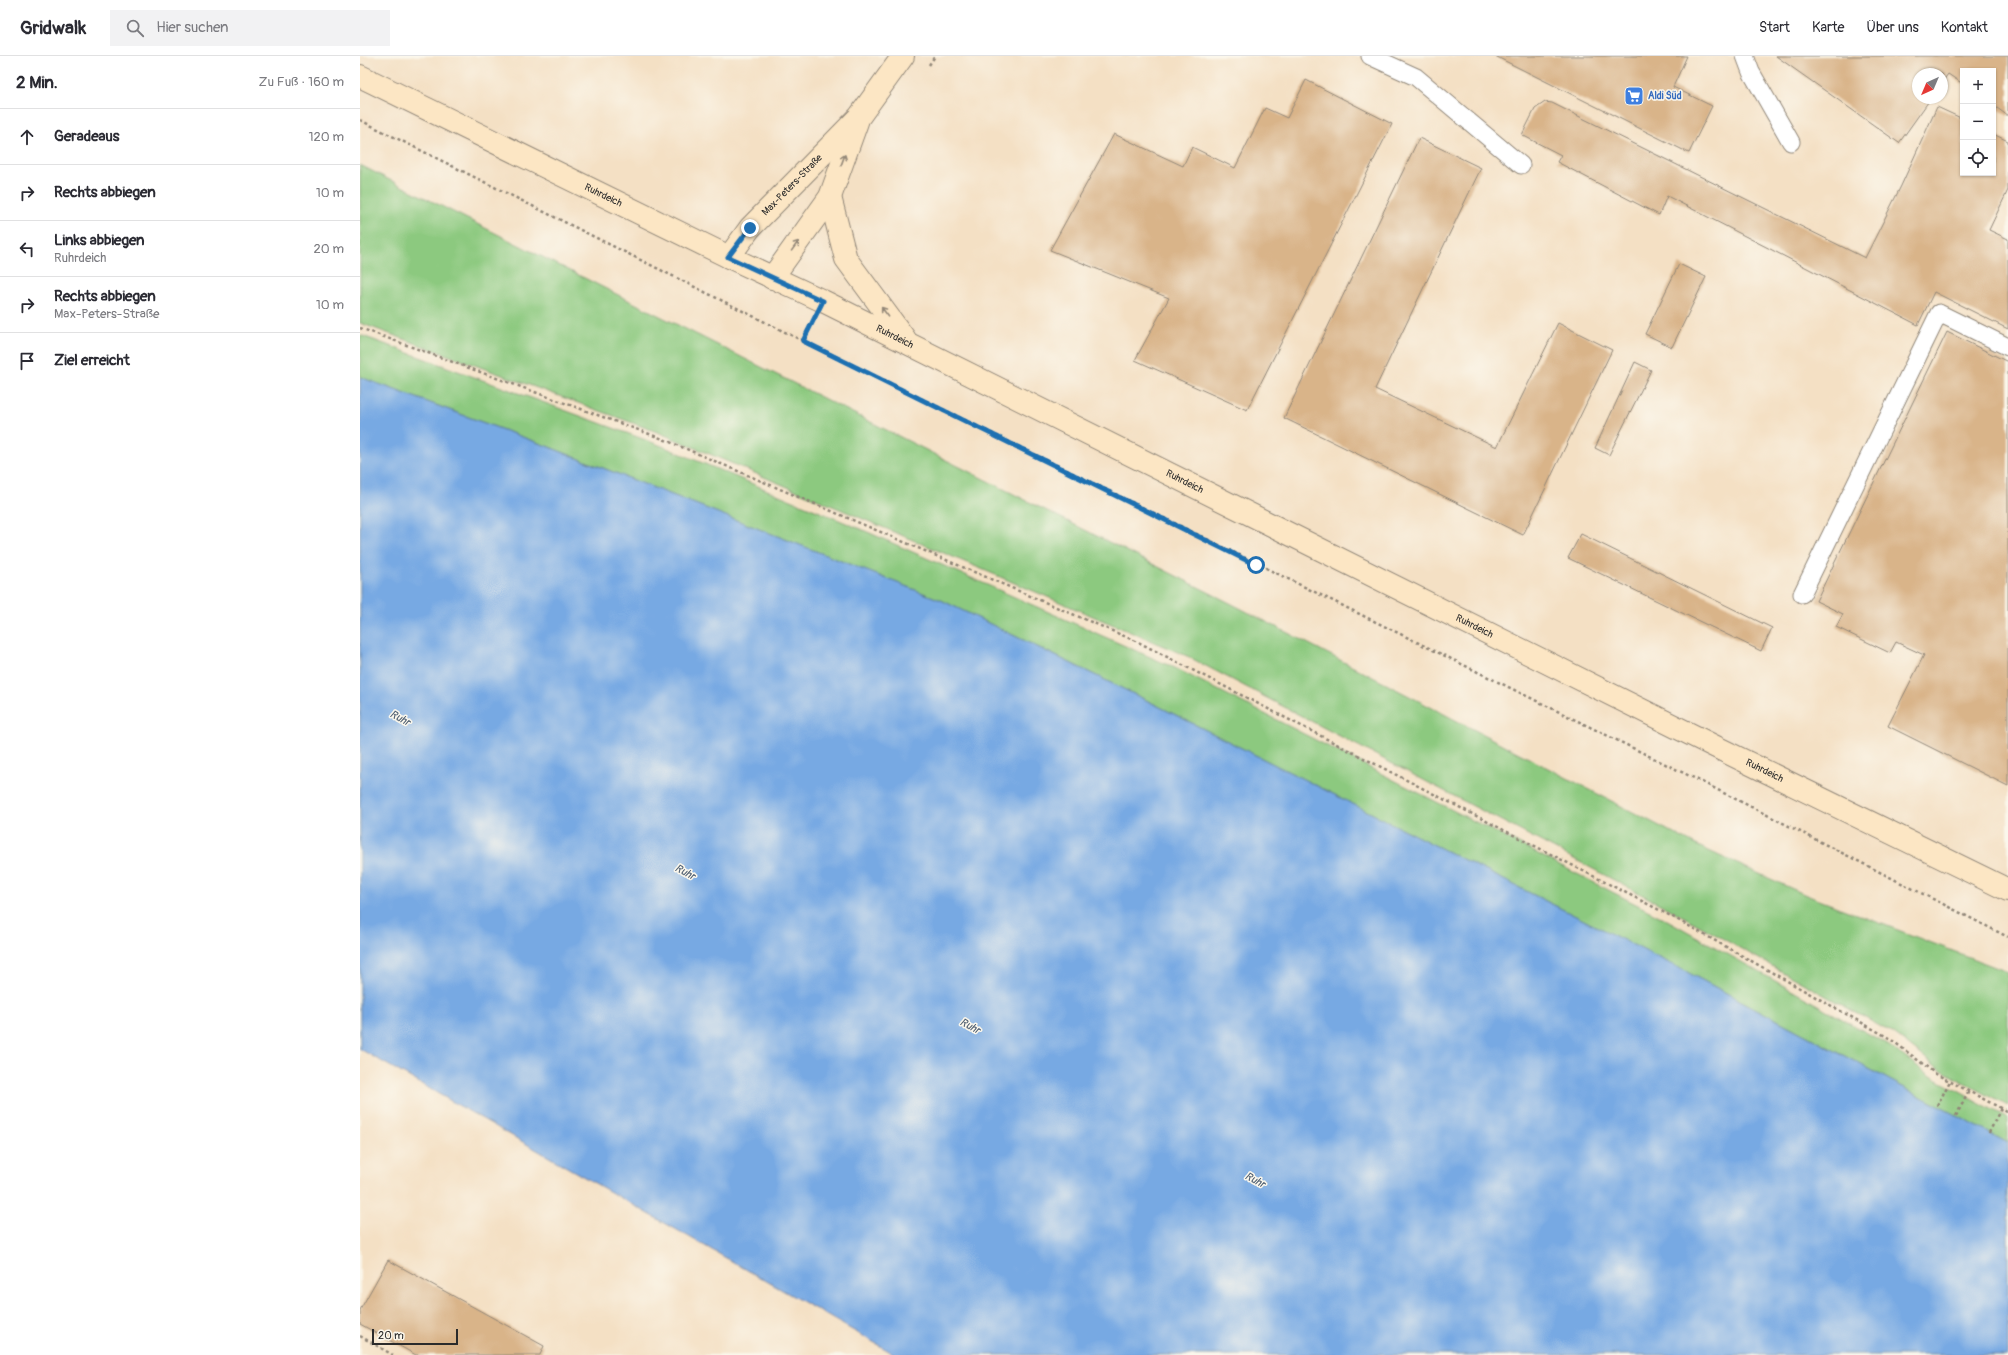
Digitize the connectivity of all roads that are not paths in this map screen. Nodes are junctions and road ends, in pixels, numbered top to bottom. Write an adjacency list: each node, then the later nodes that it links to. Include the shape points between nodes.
1 (903, 56): 5 (main road, Max-Peters-Straße)
2 (1370, 56): 7 (lane, via 1416,76)
3 (1745, 56): 6 (lane, via 1751,72)
4 (360, 76): 9 (main road, Ruhrdeich)
5 (859, 117): 8 (main road, Max-Peters-Straße, one-way to 5); 9 (main road, Max-Peters-Straße, via 750,228)
6 (1791, 142)
7 (1521, 165)
8 (830, 197): 10 (main road, Max-Peters-Straße, one-way to 8); 11 (main road, one-way to 8, via 846,259)
9 (728, 257): 10 (main road, Ruhrdeich)
10 (772, 278): 11 (main road, Ruhrdeich)
11 (908, 343): 14 (main road, Ruhrdeich, via 1706,743)
12 (2008, 347): 13 (lane, via 1939,313)
13 (1802, 594)
14 (2008, 890)

